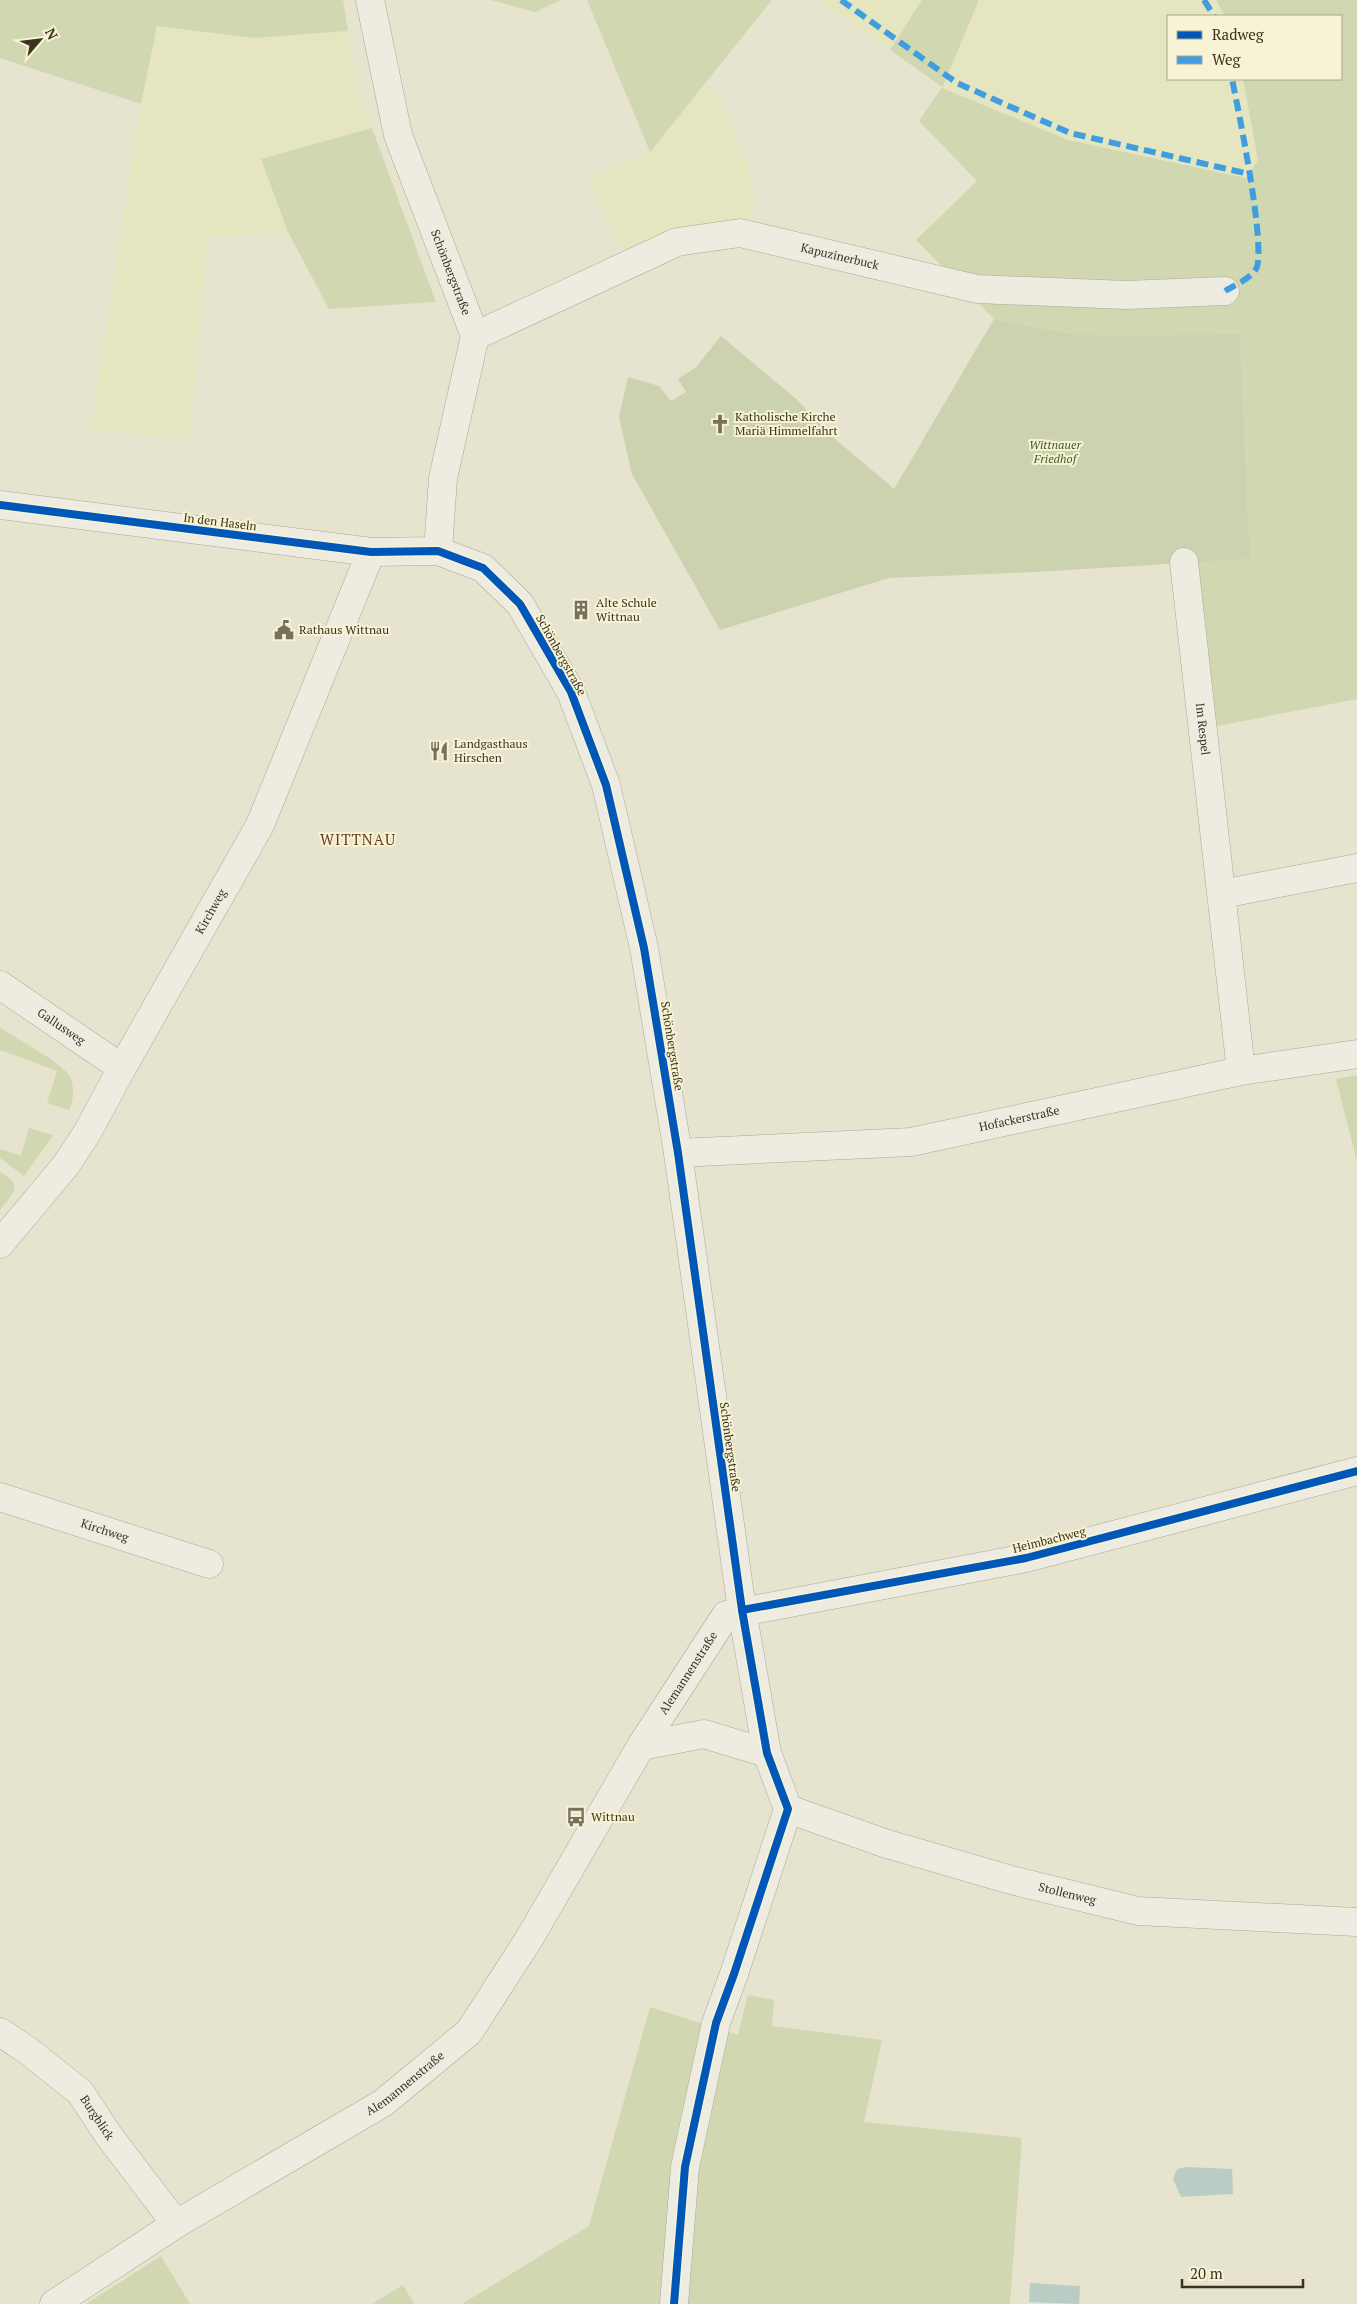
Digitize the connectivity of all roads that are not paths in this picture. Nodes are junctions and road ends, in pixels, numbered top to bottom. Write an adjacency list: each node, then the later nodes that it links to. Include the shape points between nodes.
1 (370, 0): 3 (street, Schönbergstraße, via 398,135)
2 (1225, 291): 3 (street, Kapuzinerbuck, via 1126,296 977,289 740,233 677,242)
3 (475, 336): 5 (street, via 443,478)
4 (0, 505): 6 (street, In den Haseln)
5 (438, 551): 6 (street, In den Haseln); 14 (street, Schönbergstraße, via 483,568 520,604 571,692 606,785 626,868 644,948)
6 (371, 552): 12 (street, Kirchweg, via 260,825)
7 (1184, 562): 9 (street, Im Respel)
8 (1357, 868): 9 (street)
9 (1222, 894): 13 (street, Im Respel)
10 (0, 985): 12 (street, Gallusweg)
11 (1357, 1054): 13 (street, Hofackerstraße)
12 (122, 1068): 15 (street, Kirchweg, via 66,1165)
13 (1241, 1071): 14 (street, Hofackerstraße, via 911,1142)
14 (678, 1152): 19 (street, Schönbergstraße)
15 (0, 1244)
16 (1357, 1471): 19 (street, Heimbachweg, via 1026,1558)
17 (0, 1497): 18 (street, Kirchweg)
18 (210, 1564)
19 (742, 1610): 20 (street, Alemannenstraße, via 726,1615); 21 (street, Schönbergstraße)
20 (640, 1746): 21 (street, via 704,1734); 25 (street, Alemannenstraße, via 529,1939 469,2032 383,2103)
21 (768, 1753): 22 (street, Schönbergstraße)
22 (788, 1809): 23 (street, Stollenweg, via 884,1843 993,1875 1138,1911); 27 (street, via 716,2023 685,2167)
23 (1357, 1922)
24 (0, 2032): 25 (street, Burgblick, via 80,2092)
25 (176, 2224): 26 (street, Alemannenstraße)
26 (54, 2304)
27 (674, 2304)

